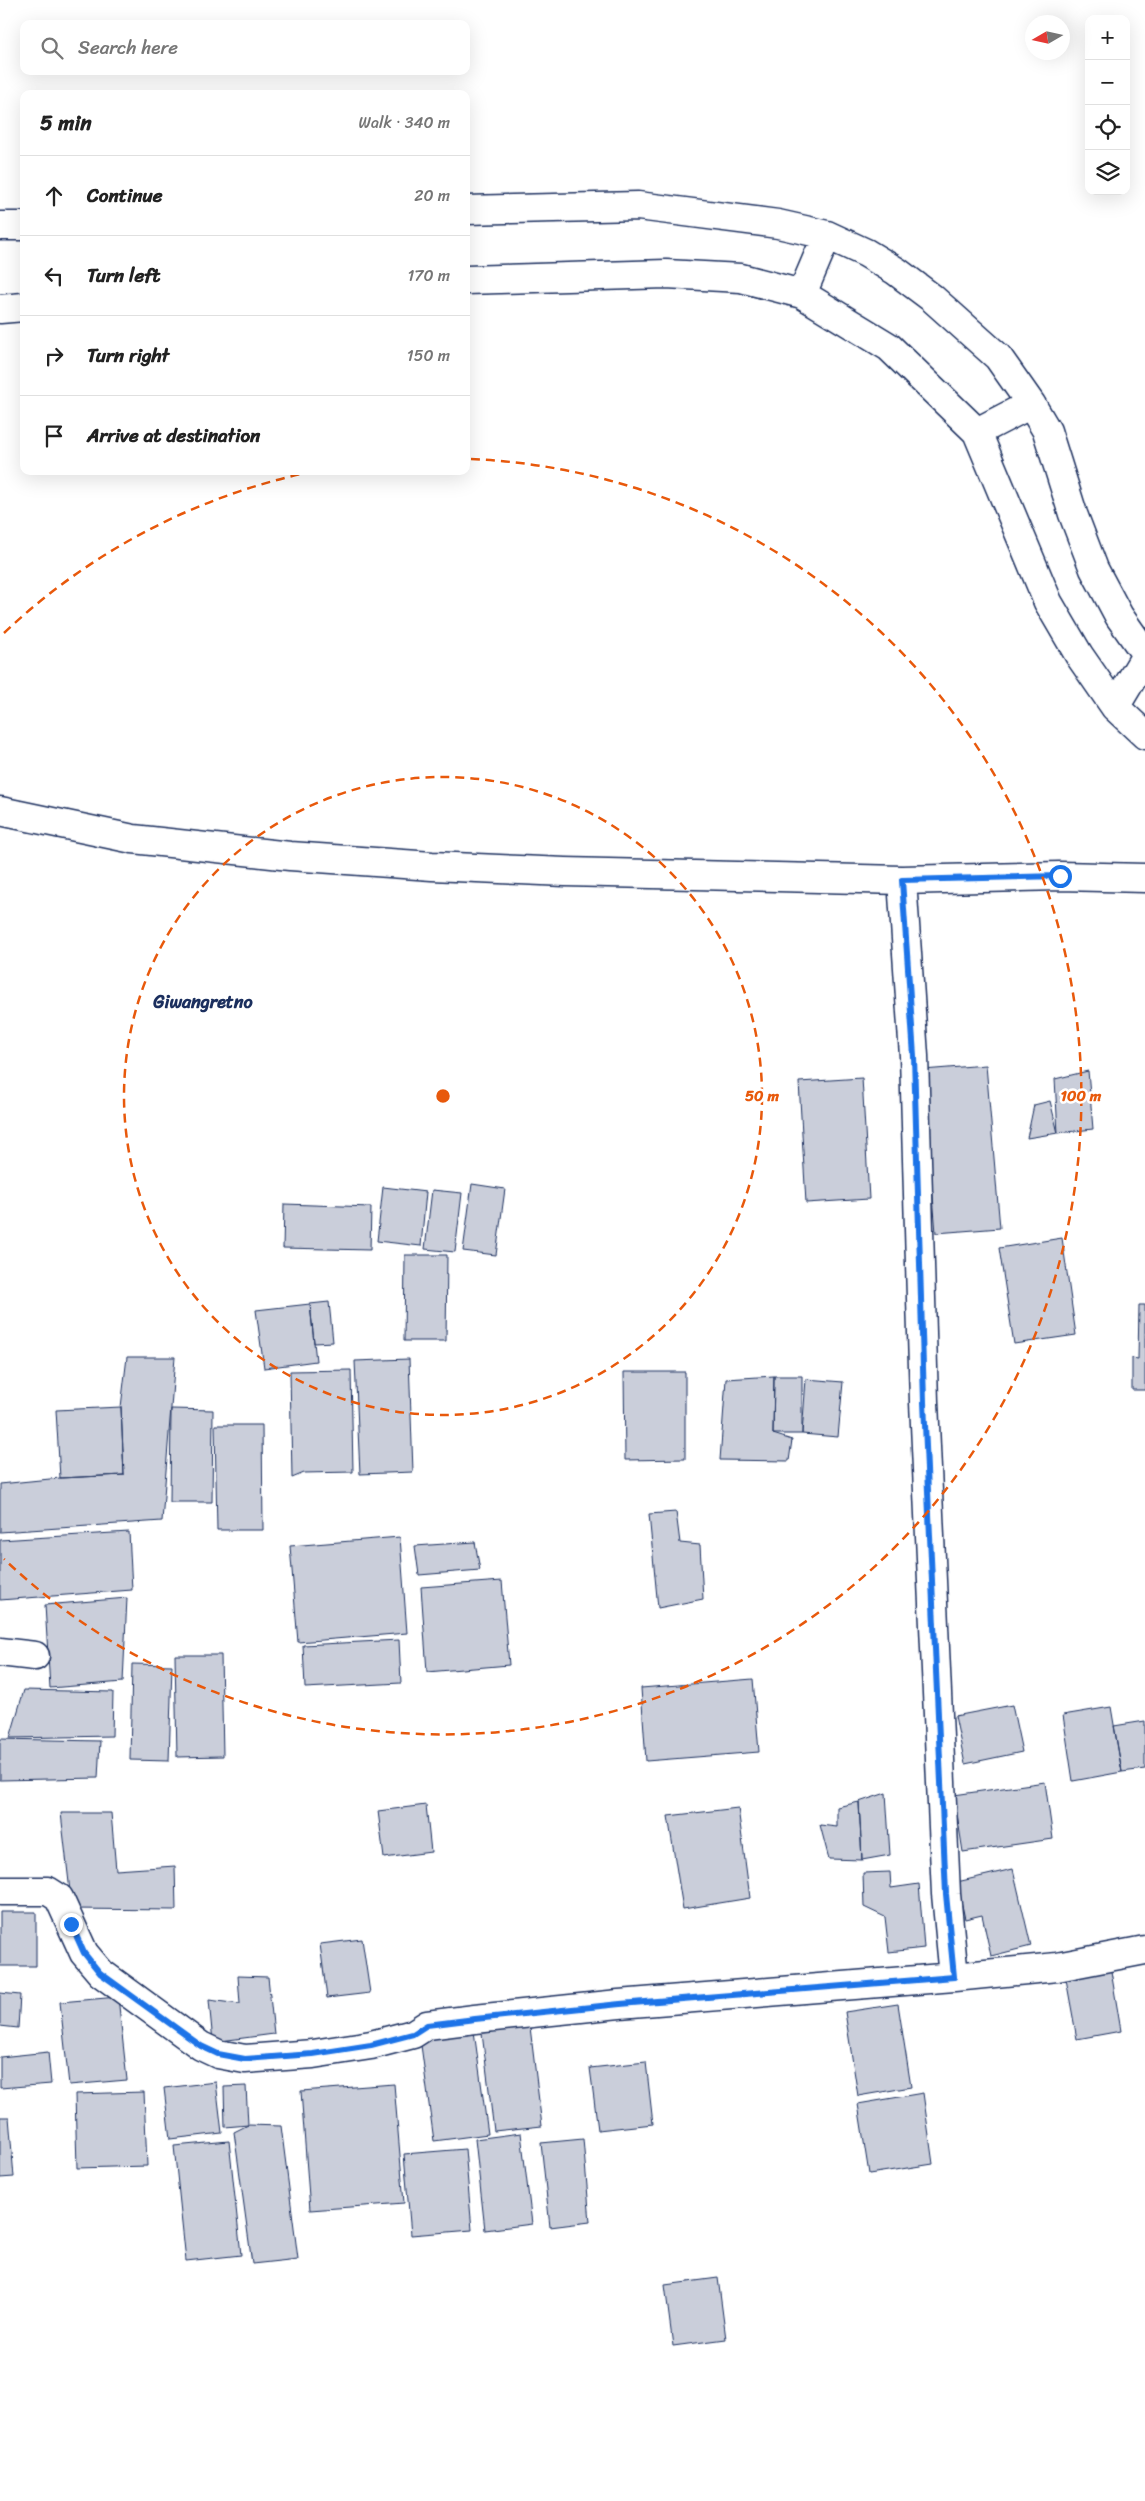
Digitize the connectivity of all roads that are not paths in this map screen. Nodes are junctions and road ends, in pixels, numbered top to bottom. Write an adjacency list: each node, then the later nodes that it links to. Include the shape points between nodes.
1 (470, 210): 4 (street, via 638,206 778,224)
2 (0, 226): 3 (street)
3 (20, 226)
4 (828, 235): 6 (street); 9 (street, via 866,253 932,298 998,357)
5 (470, 280): 6 (street, via 666,274 741,278)
6 (802, 294): 10 (street, via 889,347)
7 (20, 307): 8 (street)
8 (0, 309)
9 (1032, 404): 10 (street); 11 (street, via 1046,431 1072,514 1094,569 1119,616)
10 (976, 432): 13 (street, via 1048,602)
11 (1145, 653)
12 (1145, 657): 13 (street)
13 (1115, 707): 14 (street)
14 (1145, 735)
15 (0, 811): 17 (street, via 133,839 290,856 564,872)
16 (1145, 878): 17 (street, via 1060,876)
17 (902, 880): 22 (street, via 914,1056 923,1392 945,1884)
18 (0, 1652): 19 (street)
19 (34, 1656)
20 (0, 1890): 22 (street, via 48,1891 59,1898 84,1953 100,1973 201,2046 218,2054 245,2059 313,2054 371,2045 413,2034 427,2025 475,2019)
21 (1145, 1950): 22 (street, via 1058,1967)
22 (954, 1977)

